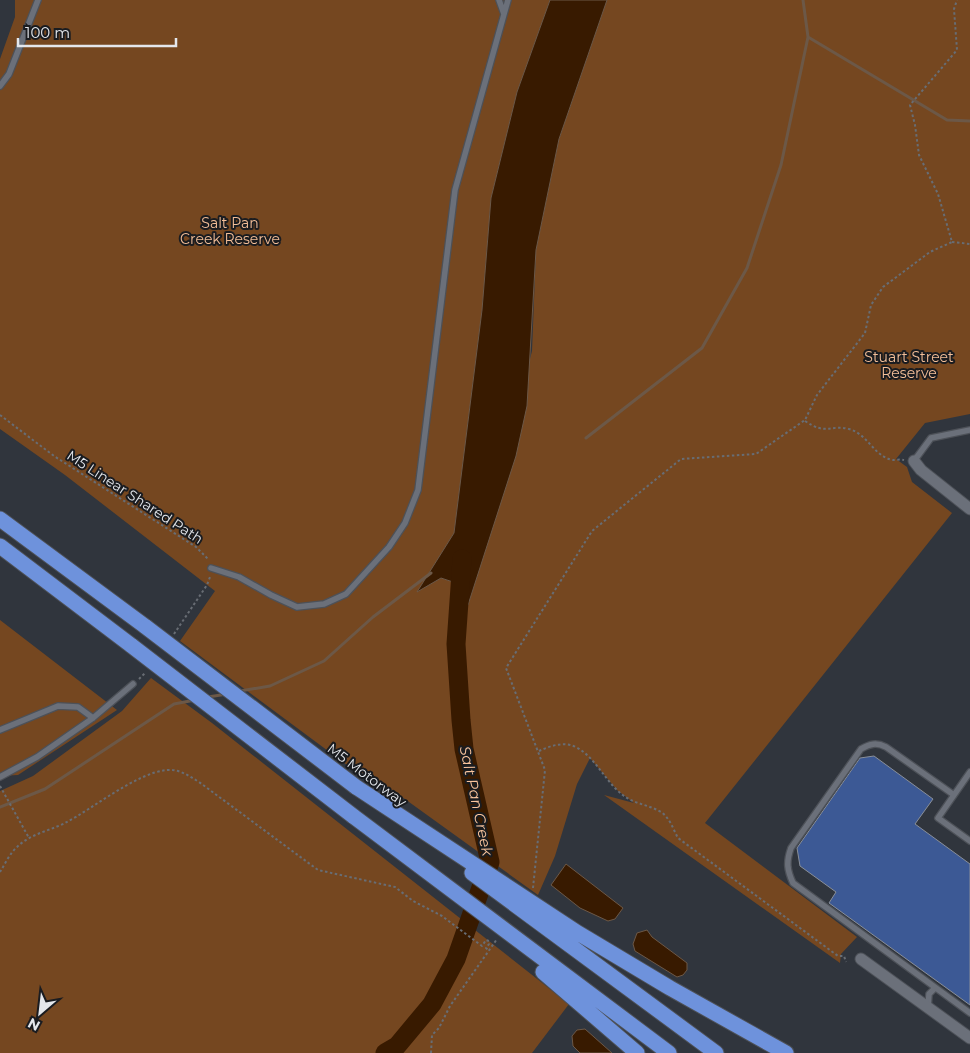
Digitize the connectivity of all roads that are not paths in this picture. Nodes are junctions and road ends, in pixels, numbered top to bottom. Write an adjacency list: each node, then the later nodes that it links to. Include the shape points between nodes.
1 (38, 0): 5 (lane, via 9,74)
2 (500, 0): 4 (lane)
3 (508, 0): 4 (lane)
4 (504, 14): 11 (lane, via 455,190 418,490 405,523 389,547 346,594 324,604 297,607 239,576)
5 (0, 86)
6 (970, 430): 7 (lane, via 931,438)
7 (914, 461): 8 (street)
8 (970, 508)
9 (0, 520): 19 (highway, M5 Motorway, bridge, via 356,788)
10 (0, 546): 21 (highway, bridge, via 353,816)
11 (211, 568)
12 (133, 684): 13 (lane)
13 (93, 718): 14 (lane, via 78,707 58,706); 16 (lane, via 37,757)
14 (0, 730)
15 (970, 772): 17 (lane)
16 (0, 777)
17 (954, 795): 18 (lane, via 938,818); 22 (lane, via 880,743 871,744 861,749 791,848 787,860 787,870 794,883)
18 (970, 841)
19 (574, 939): 28 (highway); 29 (highway)
20 (861, 959): 23 (street)
21 (550, 972): 26 (highway); 27 (highway)
22 (935, 988): 23 (lane, via 929,994); 24 (lane)
23 (928, 1008): 25 (street)
24 (970, 1014)
25 (970, 1038)
26 (637, 1053)
27 (669, 1053)
28 (716, 1053)
29 (786, 1053)

